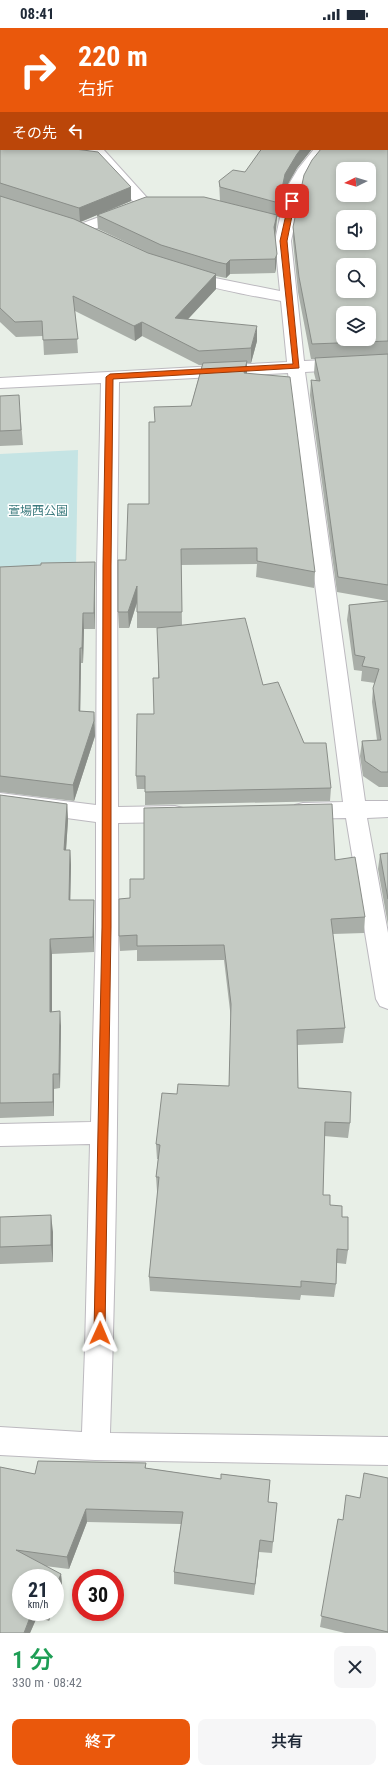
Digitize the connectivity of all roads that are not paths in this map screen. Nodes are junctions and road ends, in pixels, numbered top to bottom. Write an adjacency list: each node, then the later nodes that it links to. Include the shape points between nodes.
1 (96, 150): 3 (street, via 152,204 73,227)
2 (321, 150): 5 (street, via 303,172 279,224)
3 (101, 239)
4 (176, 270): 5 (street, via 212,282)
5 (289, 298): 7 (street)
6 (388, 362): 7 (street)
7 (296, 366): 8 (street); 12 (street)
8 (110, 377): 9 (street); 15 (street, via 100,567)
9 (0, 383)
10 (0, 801): 15 (street)
11 (388, 809): 12 (street)
12 (355, 810): 13 (street); 16 (street)
13 (283, 811)
14 (195, 813): 15 (street)
15 (108, 815): 17 (street)
16 (388, 999)
17 (102, 1133): 18 (street); 20 (street)
18 (0, 1135)
19 (0, 1441): 20 (street)
20 (95, 1446): 21 (street)
21 (388, 1451)

